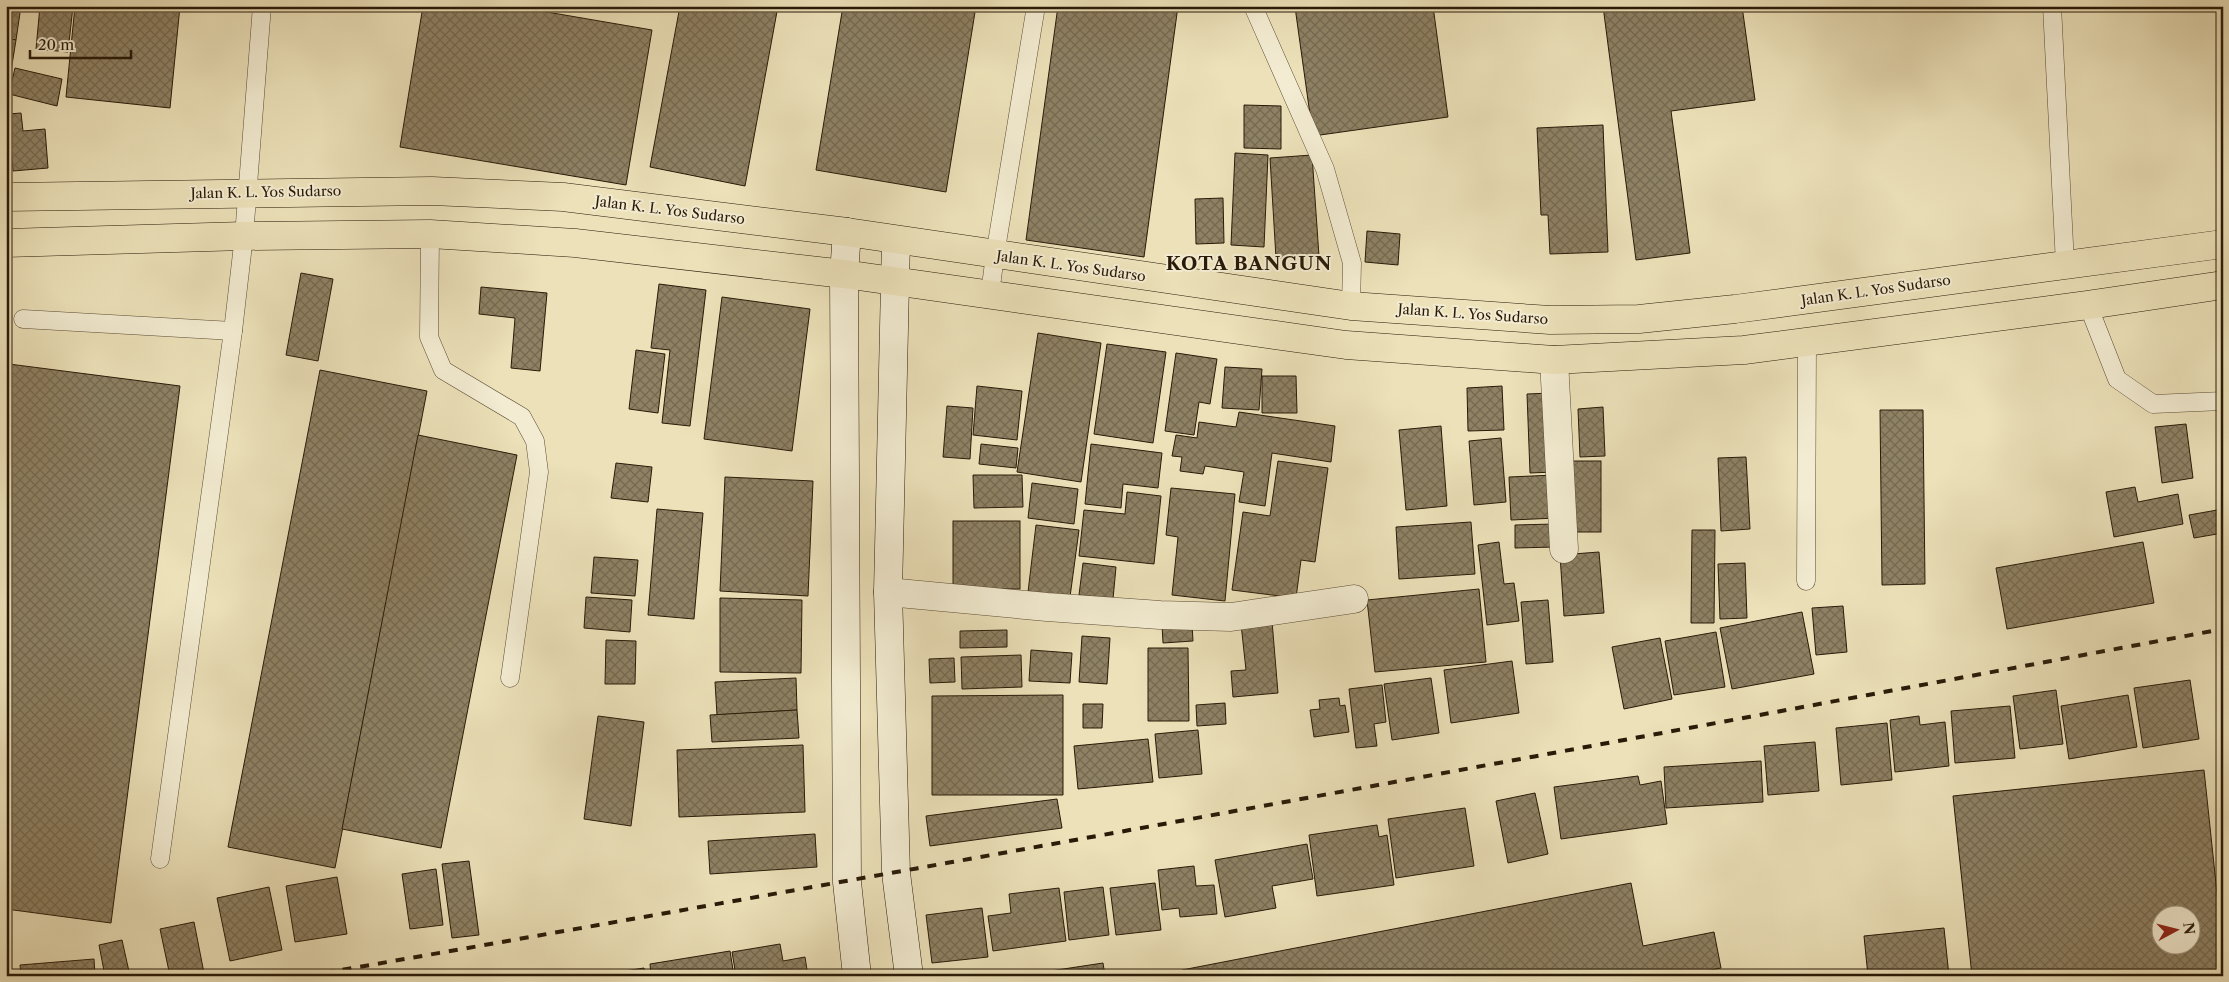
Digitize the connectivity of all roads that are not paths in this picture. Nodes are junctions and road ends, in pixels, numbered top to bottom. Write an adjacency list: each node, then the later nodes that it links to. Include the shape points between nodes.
1 (262, 6): 5 (lane)
2 (1036, 6): 13 (lane)
3 (1253, 6): 20 (lane, via 1325,170 1352,263)
4 (2052, 6): 14 (lane)
5 (247, 192): 6 (highway, Jalan K. L. Yos Sudarso); 7 (highway, Jalan K. L. Yos Sudarso, via 432,190 563,197); 9 (lane)
6 (6, 197)
7 (847, 232): 10 (highway, Jalan K. L. Yos Sudarso); 15 (street)
8 (430, 234): 9 (highway); 15 (highway, via 575,243); 30 (lane, via 428,337 434,353 443,370 522,417 535,441 539,472)
9 (244, 236): 11 (highway); 22 (lane)
10 (896, 240): 13 (highway, Jalan K. L. Yos Sudarso); 16 (street)
11 (6, 243)
12 (2223, 244): 14 (highway, Jalan K. L. Yos Sudarso)
13 (995, 255): 18 (lane); 20 (highway, Jalan K. L. Yos Sudarso)
14 (2065, 264): 20 (highway, Jalan K. L. Yos Sudarso, via 1639,319 1550,320)
15 (844, 274): 16 (highway); 32 (street, via 847,882)
16 (894, 281): 18 (highway); 28 (street)
17 (2223, 285): 19 (highway)
18 (990, 294): 24 (highway, via 1346,345)
19 (2088, 305): 23 (highway); 25 (lane, via 2116,379 2153,404)
20 (1351, 306)
21 (23, 319): 22 (lane)
22 (233, 331): 31 (lane)
23 (1807, 342): 24 (highway, via 1744,350); 27 (lane)
24 (1554, 360): 26 (street)
25 (2223, 401)
26 (1564, 549)
27 (1806, 581)
28 (888, 592): 29 (street, via 1047,607 1231,617); 33 (street, via 896,873)
29 (1354, 599)
30 (510, 678)
31 (160, 858)
32 (857, 976)
33 (909, 976)

